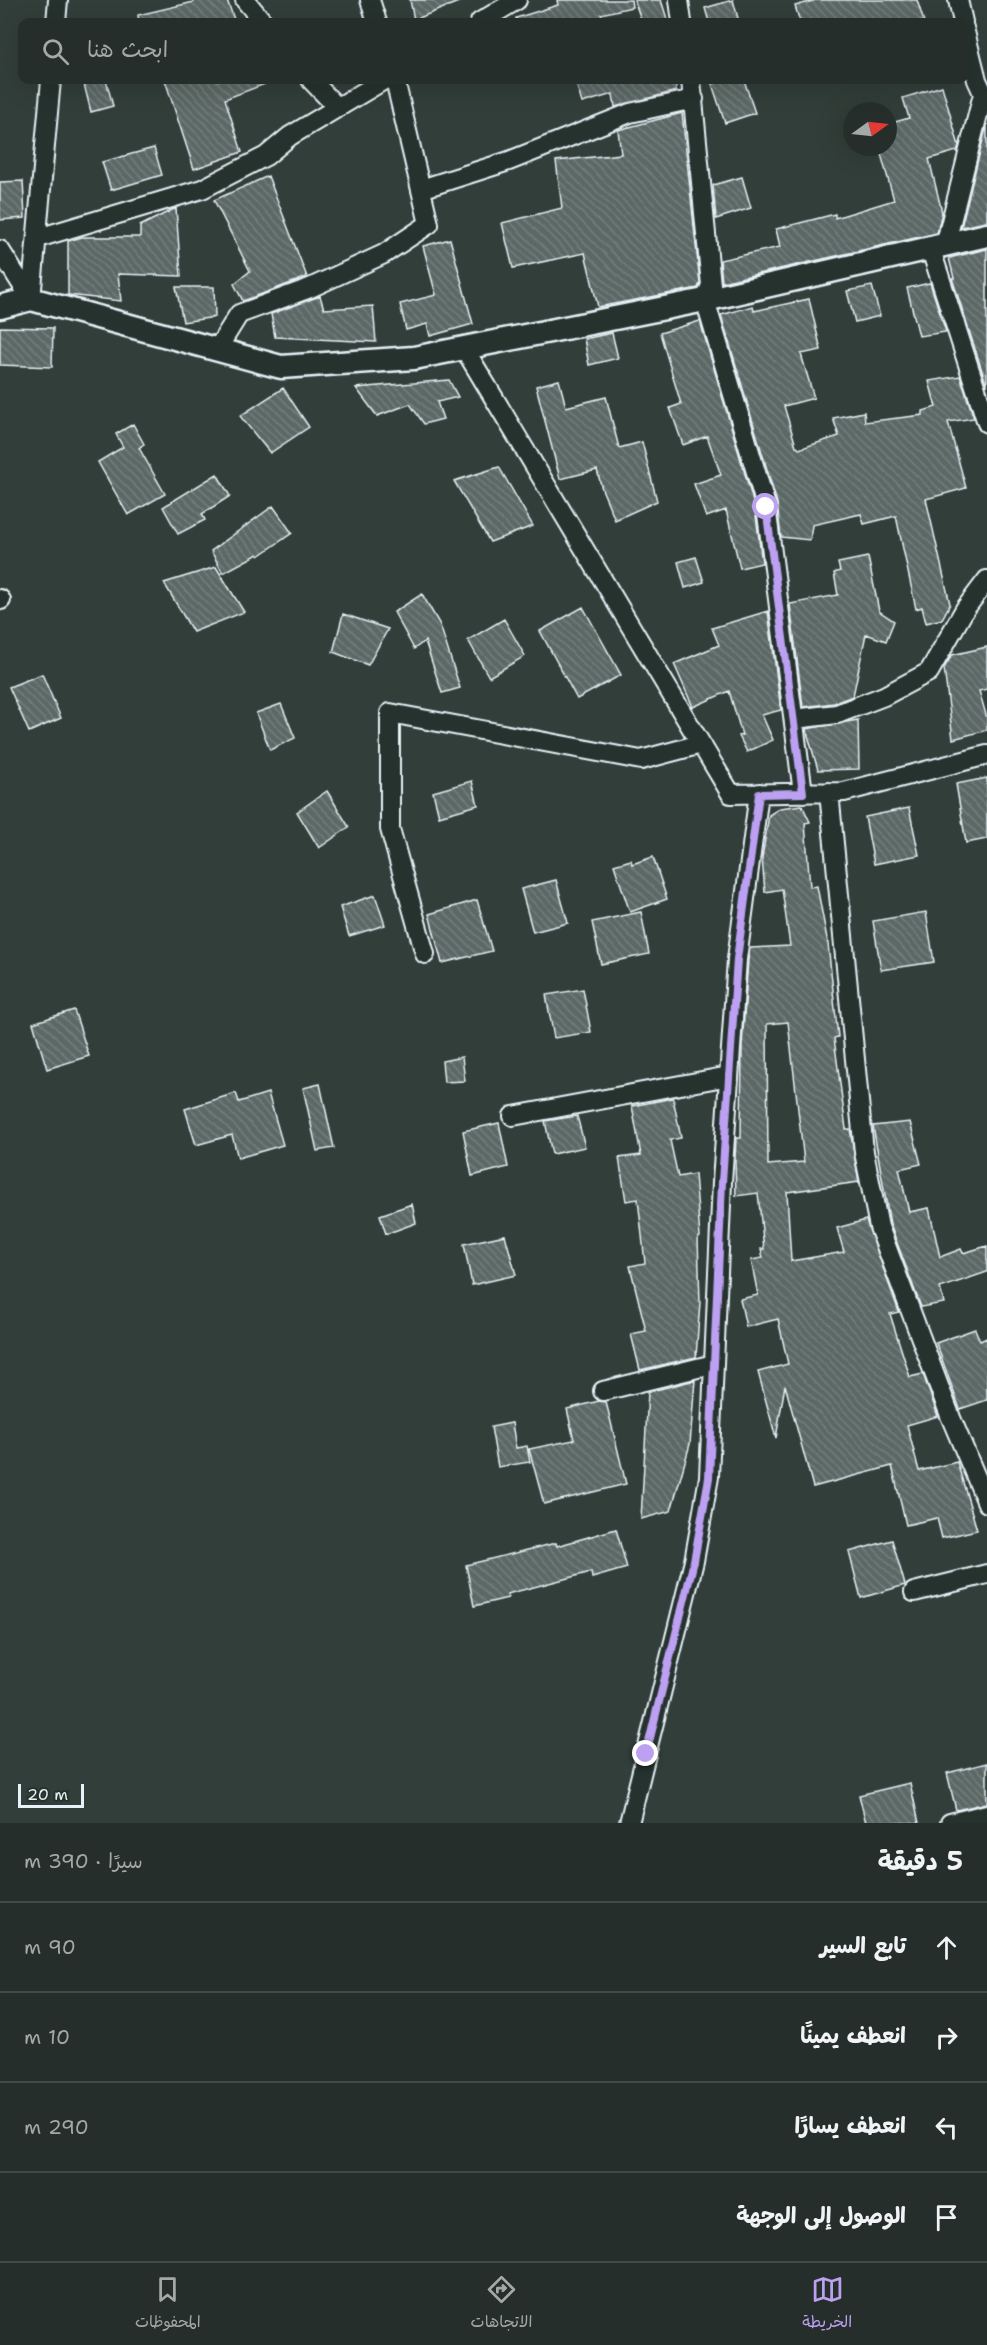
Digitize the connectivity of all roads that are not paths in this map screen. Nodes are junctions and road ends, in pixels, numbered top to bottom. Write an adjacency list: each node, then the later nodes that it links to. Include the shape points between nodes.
1 (58, 0): 7 (street)
2 (245, 0): 8 (street)
3 (370, 0): 9 (street)
4 (517, 0): 10 (street)
5 (679, 0): 11 (street)
6 (958, 0): 12 (street)
7 (56, 18)
8 (260, 18)
9 (376, 18)
10 (487, 18)
11 (681, 18)
12 (962, 18)
13 (969, 48): 19 (street)
14 (51, 84): 24 (street)
15 (315, 84): 21 (street)
16 (377, 84): 21 (street)
17 (396, 84): 22 (street)
18 (692, 84): 20 (street)
19 (985, 98): 25 (street)
20 (694, 99): 22 (street, via 630,113 509,161); 28 (street, via 711,285)
21 (337, 107): 24 (street, via 266,156 202,189)
22 (422, 189): 31 (street, via 429,224 384,254 310,288 239,314)
23 (987, 235): 25 (street)
24 (38, 238): 27 (street)
25 (938, 248): 28 (street); 32 (street)
26 (0, 250): 27 (street)
27 (32, 299): 29 (street); 31 (street)
28 (705, 300): 30 (street); 34 (street, via 766,507)
29 (0, 307)
30 (465, 348): 31 (street, via 414,358 281,367); 35 (street)
31 (216, 351)
32 (987, 423)
33 (987, 580): 34 (street, via 965,609 929,672 884,696 837,714)
34 (794, 719): 38 (street)
35 (701, 744): 39 (street, via 731,794); 40 (street, via 641,760 390,713 390,830)
36 (987, 755): 37 (street, via 844,792)
37 (829, 792): 38 (street); 45 (street, via 864,1152 879,1227)
38 (803, 793): 39 (street)
39 (759, 794): 41 (street, via 737,959)
40 (425, 954)
41 (729, 1076): 42 (street); 43 (street)
42 (513, 1116)
43 (714, 1364): 44 (street); 49 (street, via 709,1478 694,1561)
44 (603, 1391)
45 (987, 1503)
46 (987, 1574): 47 (street)
47 (914, 1592)
48 (987, 1814): 50 (street)
49 (629, 1823)
50 (950, 1823)

